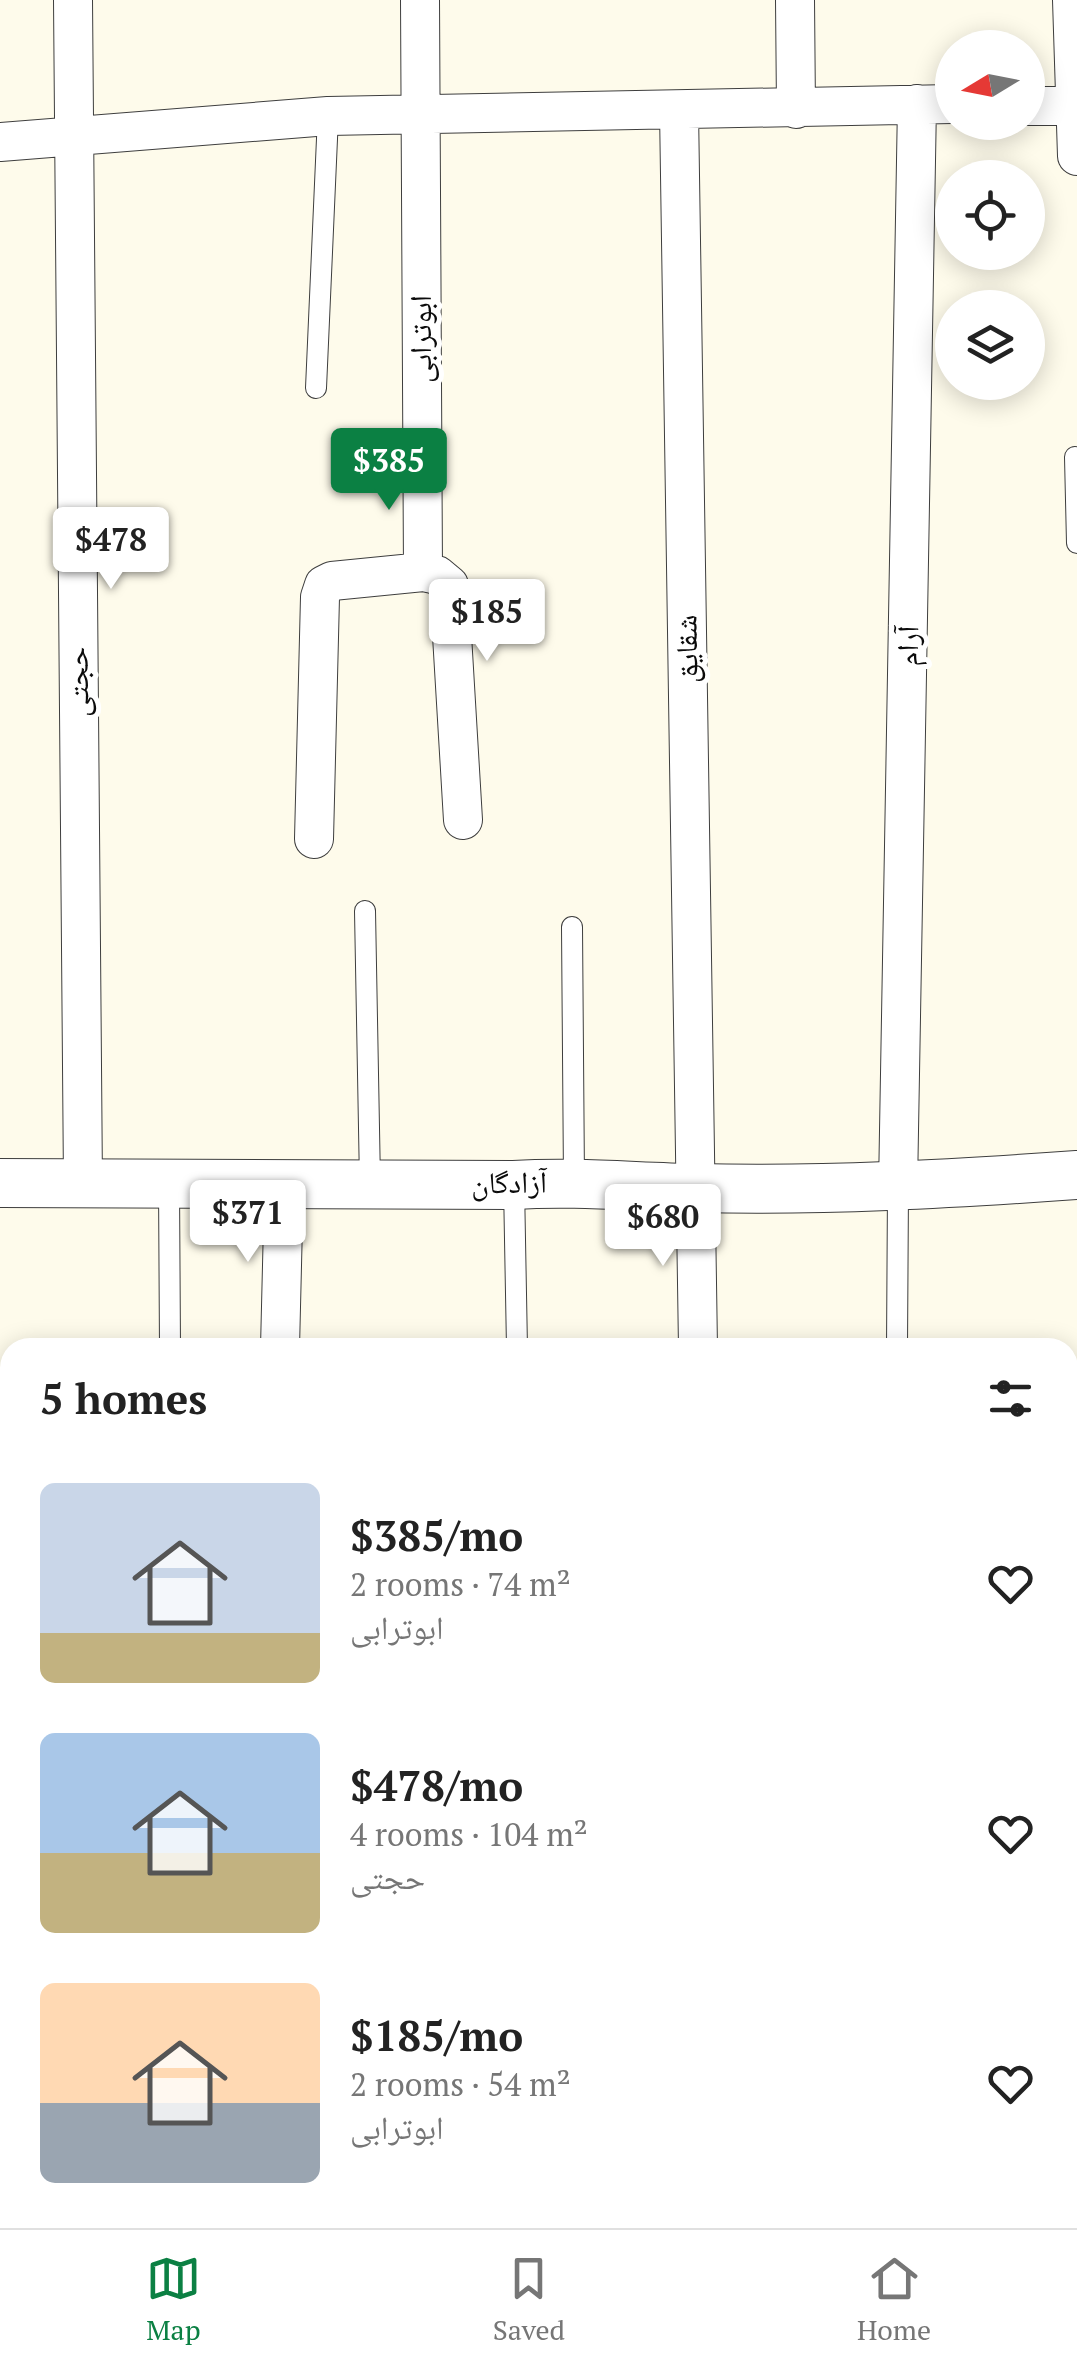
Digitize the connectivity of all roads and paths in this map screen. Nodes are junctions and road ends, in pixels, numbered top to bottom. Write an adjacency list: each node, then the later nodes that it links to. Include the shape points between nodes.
1 (72, 0): 12 (street, حجتی)
2 (420, 0): 10 (street, ابوترابی)
3 (795, 0): 8 (street)
4 (1072, 0): 7 (street)
5 (935, 104): 8 (street); 32 (street, آرام)
6 (1045, 106): 7 (street)
7 (1076, 106): 14 (street)
8 (796, 109): 9 (street)
9 (680, 110): 10 (street); 31 (street, شقایق)
10 (420, 113): 11 (street); 18 (street, ابوترابی)
11 (328, 116): 12 (street); 15 (lane)
12 (72, 135): 13 (street); 28 (street, حجتی)
13 (0, 142)
14 (1077, 156)
15 (316, 388)
16 (1075, 457): 17 (lane)
17 (1077, 543)
18 (422, 572): 19 (street, via 449,585); 20 (street, via 324,585)
19 (463, 820)
20 (314, 839)
21 (365, 910): 25 (lane)
22 (572, 927): 24 (lane)
23 (1077, 1175): 32 (street, آزادگان)
24 (574, 1181): 30 (street, آزادگان); 31 (street, آزادگان)
25 (370, 1182): 27 (street, آزادگان); 30 (street, آزادگان)
26 (0, 1183): 28 (street, آزادگان)
27 (284, 1183): 29 (street, آزادگان); 34 (street)
28 (83, 1184): 29 (street, آزادگان)
29 (169, 1184): 33 (lane)
30 (514, 1184): 35 (lane)
31 (694, 1188): 32 (street, آزادگان); 36 (street, شقایق)
32 (898, 1188): 37 (lane)
33 (170, 1338)
34 (280, 1338)
35 (517, 1338)
36 (698, 1338)
37 (897, 1338)

